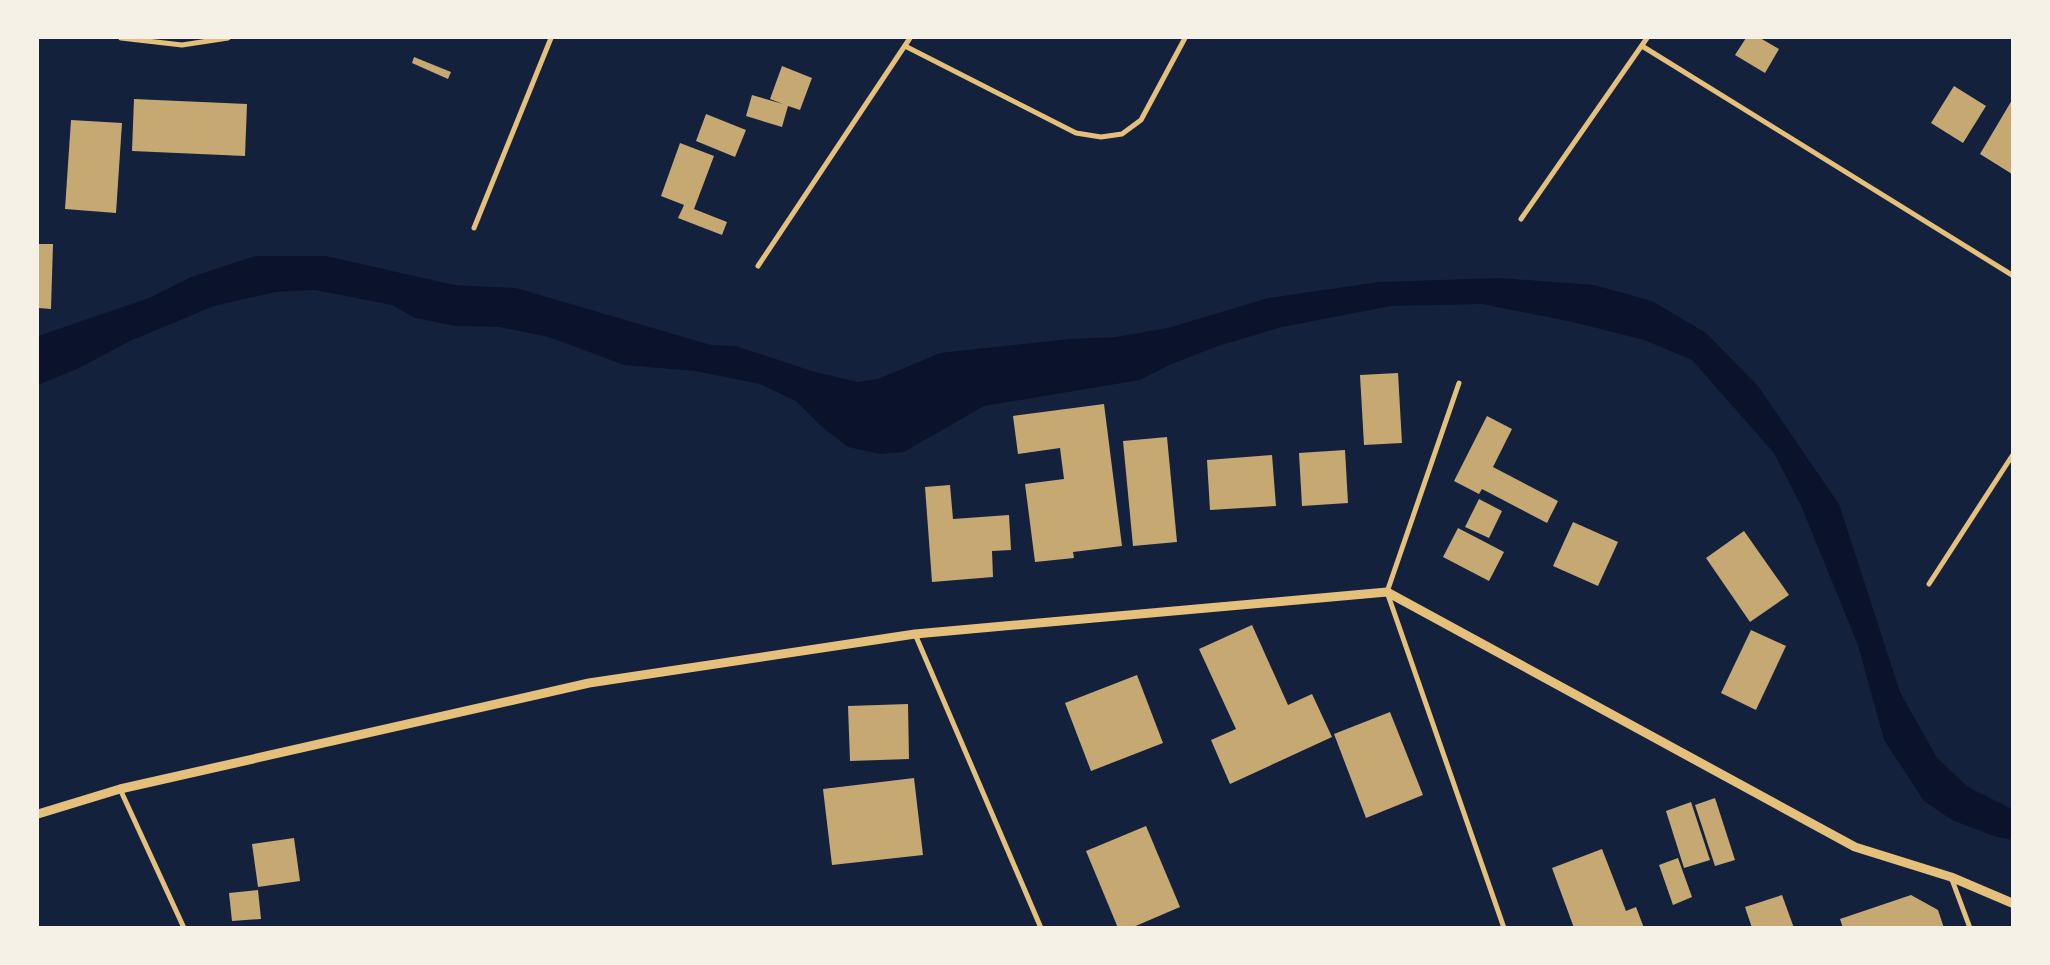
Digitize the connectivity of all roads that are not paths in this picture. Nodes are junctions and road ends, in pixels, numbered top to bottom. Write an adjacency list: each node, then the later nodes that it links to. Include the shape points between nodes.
1 (121, 38): 2 (street, via 182,45)
2 (228, 38)
3 (551, 38): 10 (street)
4 (910, 38): 7 (street)
5 (1185, 38): 7 (street, via 1142,120 1122,134 1101,137 1076,133)
6 (1647, 38): 8 (street)
7 (905, 46): 11 (street)
8 (1642, 46): 9 (street); 12 (street)
9 (1521, 219)
10 (474, 228)
11 (758, 266)
12 (2012, 275)
13 (1460, 383): 16 (street)
14 (2012, 456): 15 (street)
15 (1929, 584)
16 (1387, 592): 17 (street); 20 (street, via 1855,846); 24 (street)
17 (915, 634): 18 (street, via 589,683); 23 (street)
18 (120, 789): 19 (street); 22 (street)
19 (38, 814)
20 (1951, 877): 21 (street); 25 (street)
21 (2012, 902)
22 (184, 928)
23 (1041, 928)
24 (1504, 928)
25 (1970, 928)

